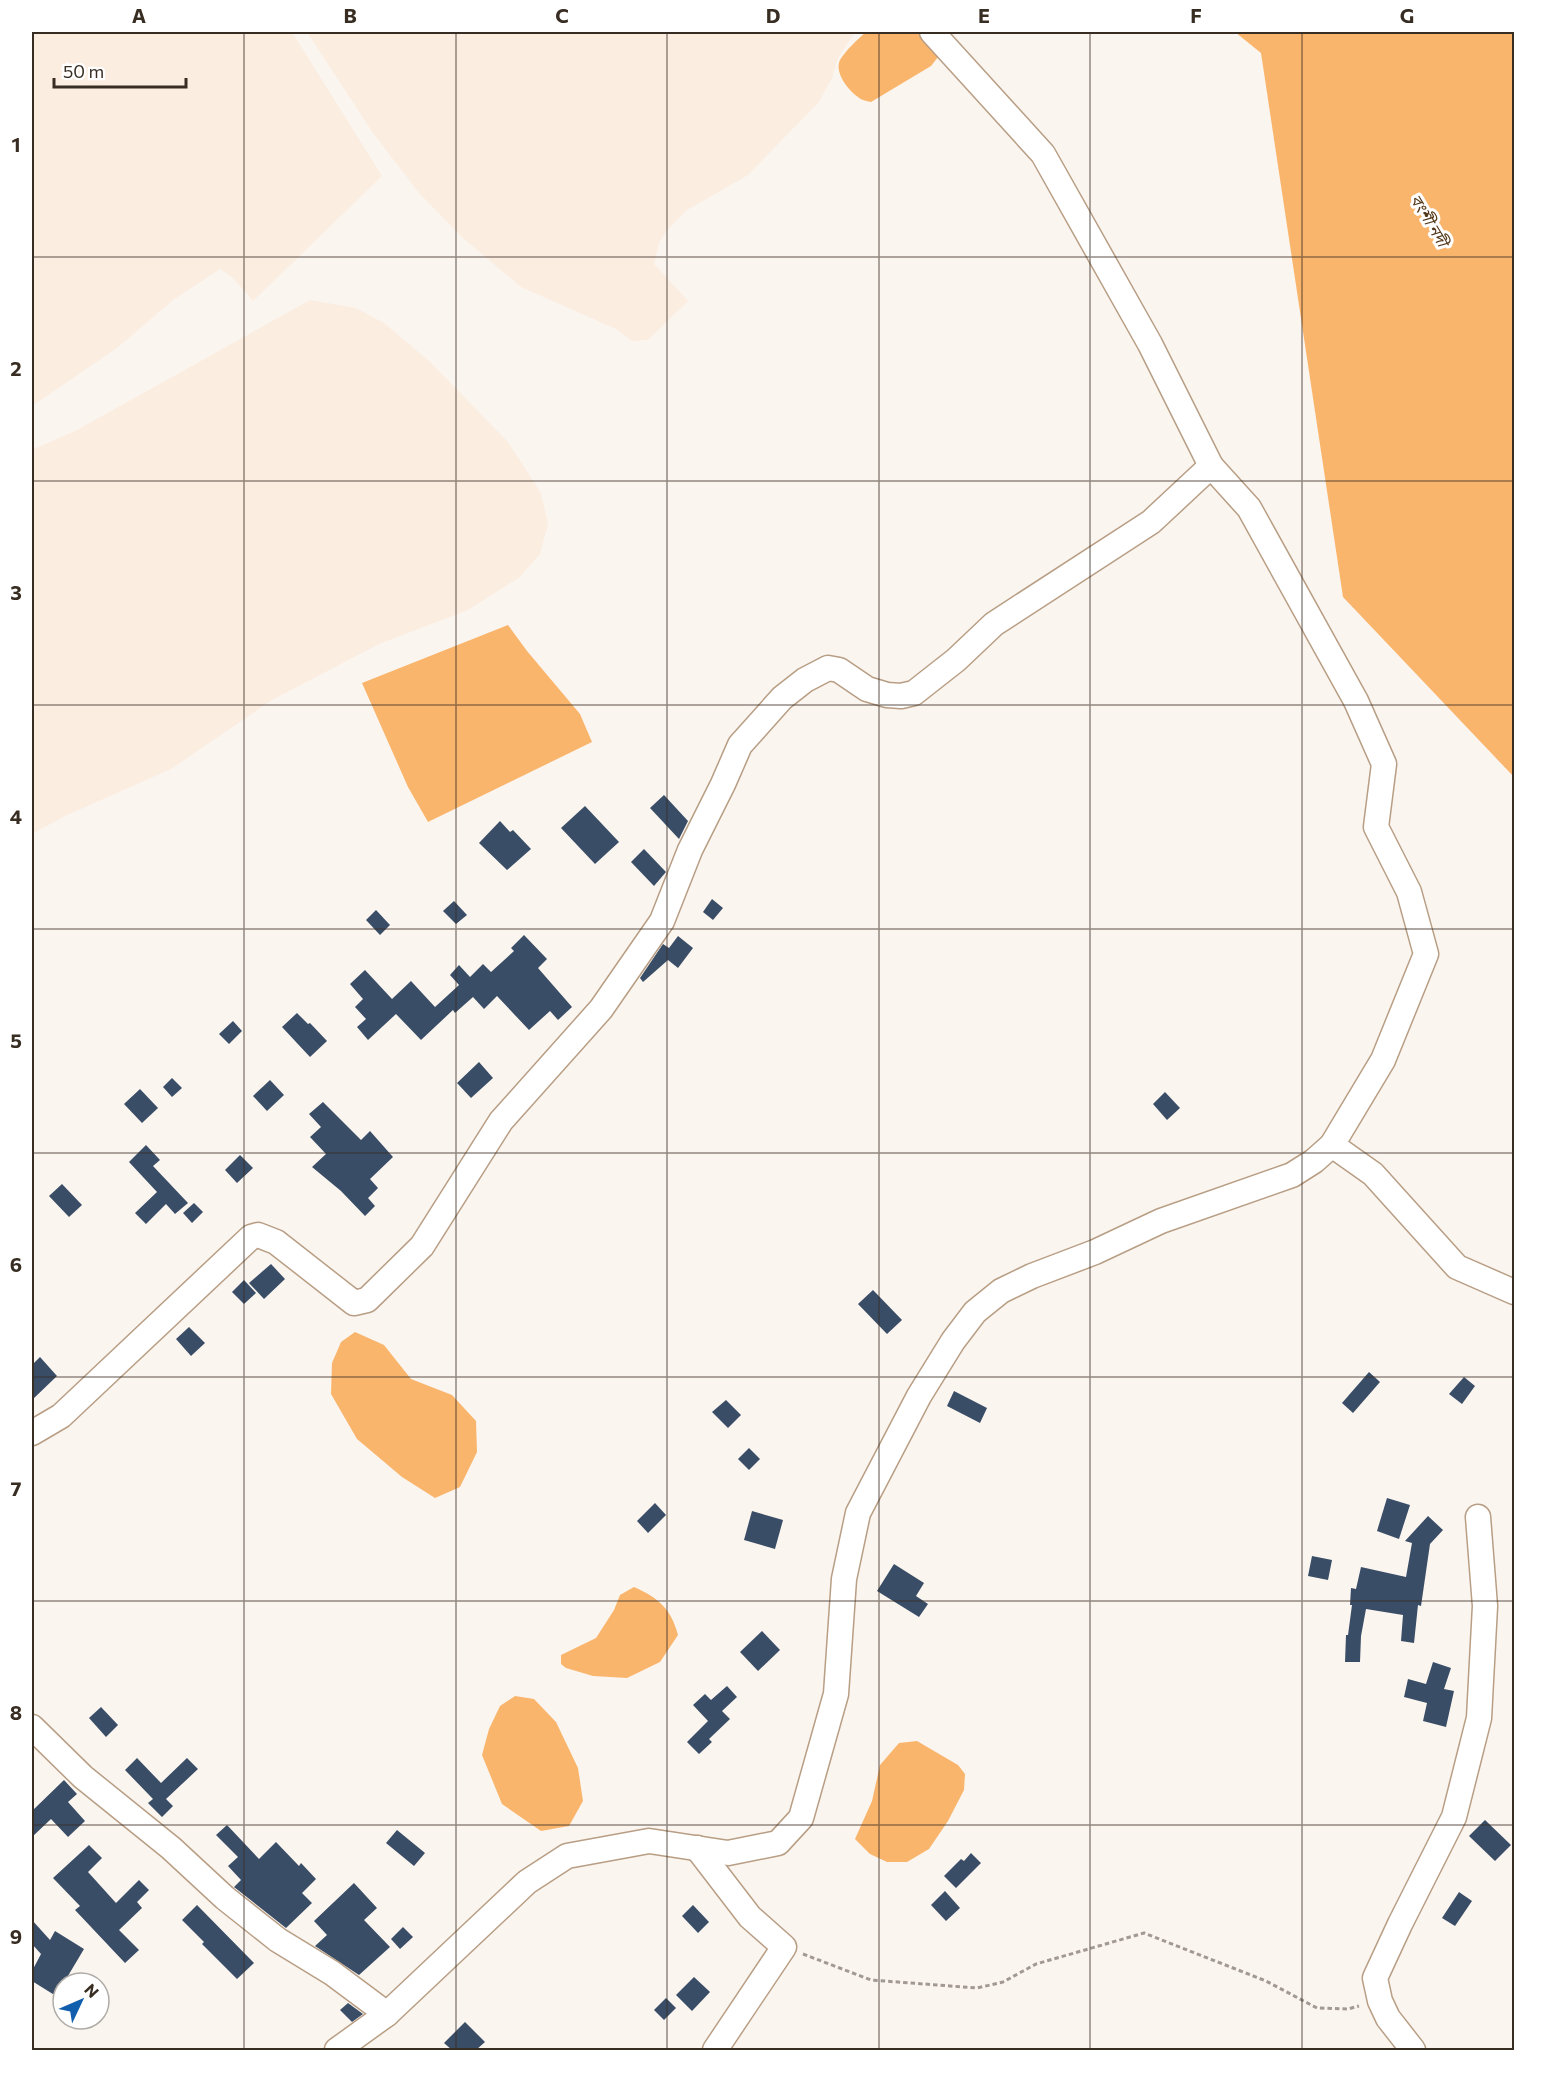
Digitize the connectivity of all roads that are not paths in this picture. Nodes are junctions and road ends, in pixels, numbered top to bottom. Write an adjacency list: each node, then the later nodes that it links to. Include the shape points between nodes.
1 (932, 32): 2 (street, via 1043,154 1150,344)
2 (1210, 466): 3 (street, via 1250,508 1356,701 1384,764 1376,827 1409,892 1426,954 1383,1060); 5 (street, via 1151,522 993,624 914,693 887,695 828,668 782,698 740,745 690,850 662,921 601,1009 501,1121 422,1246 368,1300 354,1303 276,1242 258,1235 251,1237 61,1416)
3 (1332, 1145): 4 (street, via 1373,1174 1457,1267); 8 (street, via 1292,1174 1161,1221 1032,1276 1001,1291 975,1312 919,1396 858,1513 844,1579 836,1694 801,1818 778,1843 728,1853)
4 (1515, 1292)
5 (32, 1433)
6 (1478, 1517): 12 (street, via 1485,1606 1479,1718 1454,1816 1375,1978 1388,2018)
7 (32, 1727): 9 (street, via 83,1777 171,1848 225,1898 278,1940 332,1973)
8 (697, 1848): 9 (street, via 648,1841 567,1856 527,1882); 11 (street, via 750,1917 784,1947)
9 (387, 2014): 10 (street)
10 (337, 2050)
11 (715, 2050)
12 (1413, 2050)

